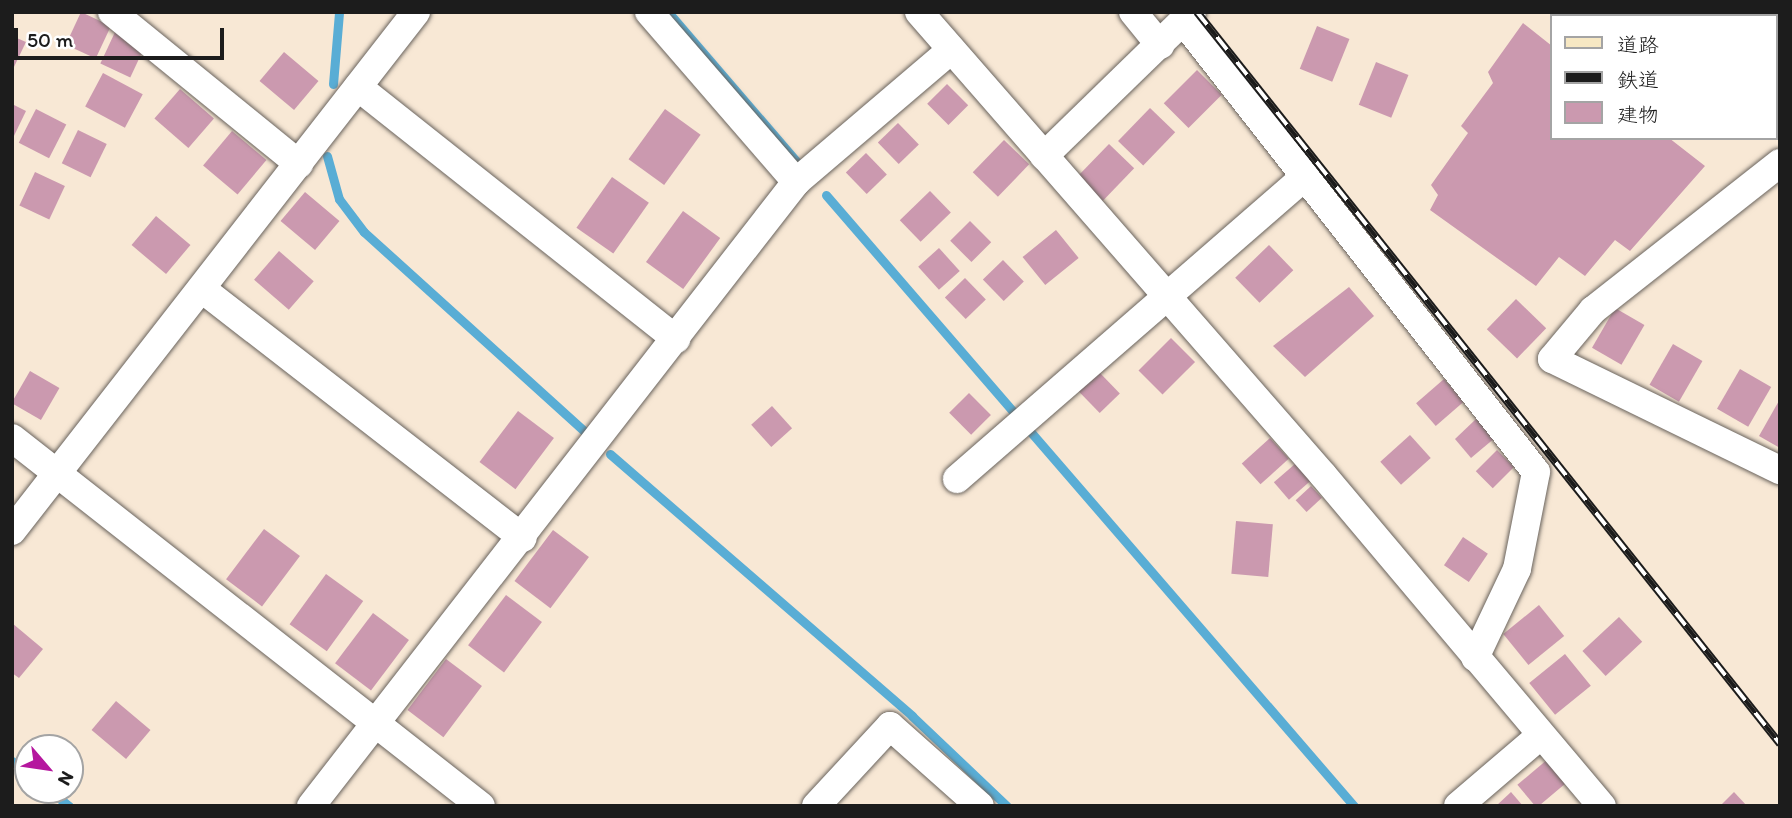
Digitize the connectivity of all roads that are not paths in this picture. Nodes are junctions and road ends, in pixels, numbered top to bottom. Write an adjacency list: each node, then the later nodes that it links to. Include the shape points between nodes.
1 (112, 12): 12 (street)
2 (416, 12): 9 (street)
3 (649, 12): 14 (street)
4 (919, 12): 8 (street)
5 (1133, 12): 7 (street)
6 (1188, 17): 7 (street); 13 (street)
7 (1160, 45): 10 (street)
8 (951, 50): 10 (street); 14 (street)
9 (358, 88): 12 (street); 17 (street)
10 (1044, 156): 16 (street)
11 (1780, 163): 19 (street, via 1592,310 1552,359)
12 (299, 164): 15 (street)
13 (1305, 177): 16 (street); 24 (street, via 1536,472 1517,569)
14 (796, 182): 17 (street)
15 (202, 289): 20 (street); 23 (street)
16 (1168, 300): 21 (street); 24 (street, via 1323,475)
17 (676, 339): 23 (street)
18 (12, 438): 20 (street)
19 (1780, 470)
20 (58, 473): 22 (street); 25 (street)
21 (957, 478)
22 (12, 531)
23 (523, 538): 25 (street)
24 (1475, 658): 26 (street)
25 (376, 723): 27 (street); 28 (street)
26 (1541, 735): 31 (street); 32 (street)
27 (311, 806)
28 (481, 806)
29 (816, 806): 30 (street, via 890,726)
30 (980, 806)
31 (1458, 806)
32 (1602, 806)

